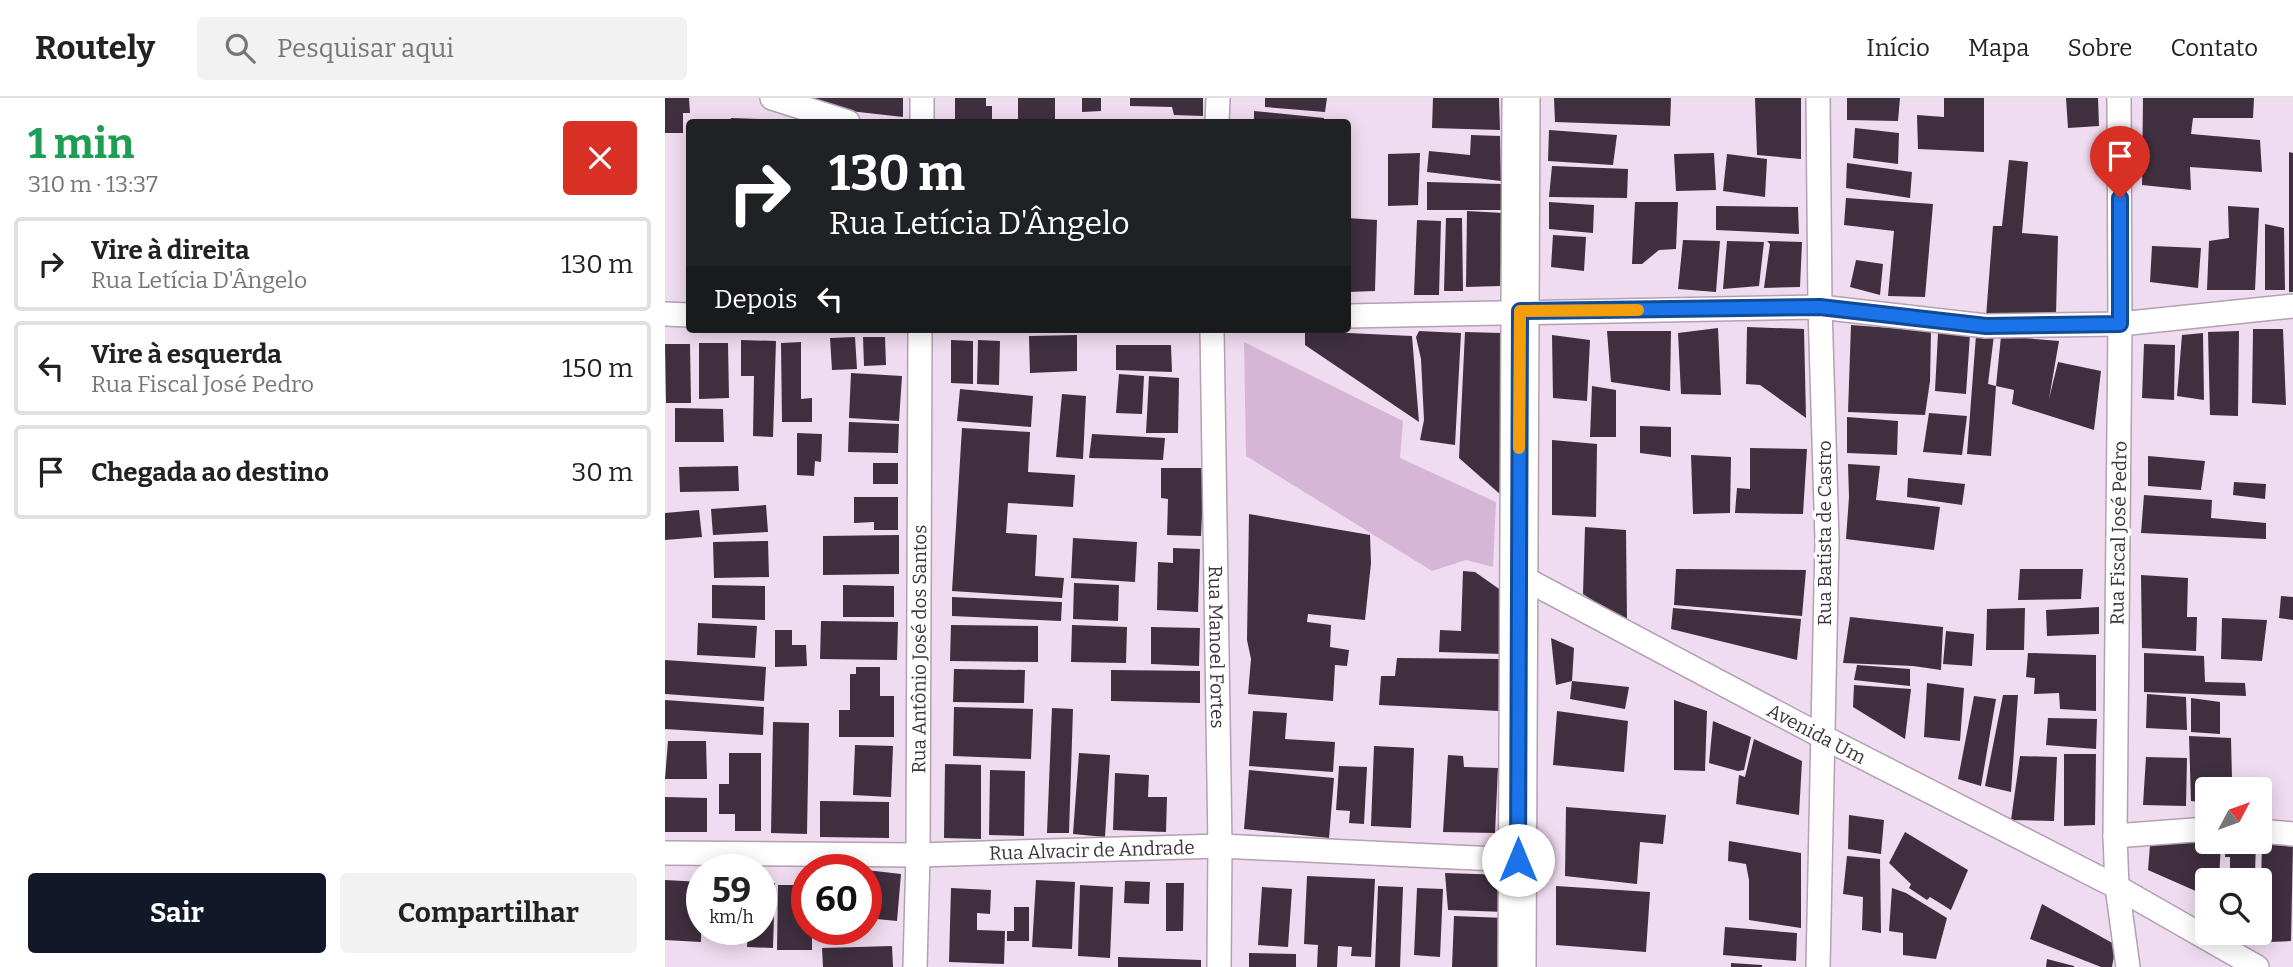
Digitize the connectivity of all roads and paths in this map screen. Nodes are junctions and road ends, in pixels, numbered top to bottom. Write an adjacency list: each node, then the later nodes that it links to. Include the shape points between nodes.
1 (772, 98): 7 (street)
2 (922, 98): 8 (street)
3 (1218, 98): 9 (street)
4 (1521, 98): 12 (main road)
5 (1818, 98): 11 (street, Rua Batista de Castro)
6 (2119, 98): 16 (street, Rua Fiscal José Pedro)
7 (838, 119)
8 (922, 119)
9 (1217, 119)
10 (2293, 306): 16 (street)
11 (1820, 307): 12 (street); 16 (street, via 1986,326); 20 (street, Rua Batista de Castro, via 1827,540)
12 (1520, 311): 15 (street); 19 (main road)
13 (665, 314): 14 (street)
14 (686, 315)
15 (1351, 316)
16 (2120, 324): 24 (street, Rua Fiscal José Pedro)
17 (920, 333): 27 (street, Rua Antônio José dos Santos)
18 (1212, 333): 25 (street, Rua Manoel Fortes)
19 (1518, 575): 20 (street, Avenida Um); 28 (main road)
20 (1823, 737): 29 (street, Avenida Um); 33 (street, Rua Batista de Castro)
21 (2195, 830): 24 (street)
22 (2272, 832): 23 (street)
23 (2293, 834)
24 (2116, 836): 29 (street, Rua Fiscal José Pedro)
25 (1220, 846): 27 (street, Rua Alvacir de Andrade); 28 (street, Rua Alvacir de Andrade); 31 (street, Rua Manoel Fortes)
26 (665, 853): 27 (street, Rua Alvacir de Andrade)
27 (918, 855): 30 (street, Rua Antônio José dos Santos)
28 (1518, 860): 32 (main road)
29 (2117, 887): 34 (street, Rua Fiscal José Pedro); 35 (street, Avenida Um)
30 (915, 967)
31 (1219, 967)
32 (1517, 967)
33 (1818, 967)
34 (2128, 967)
35 (2257, 967)

